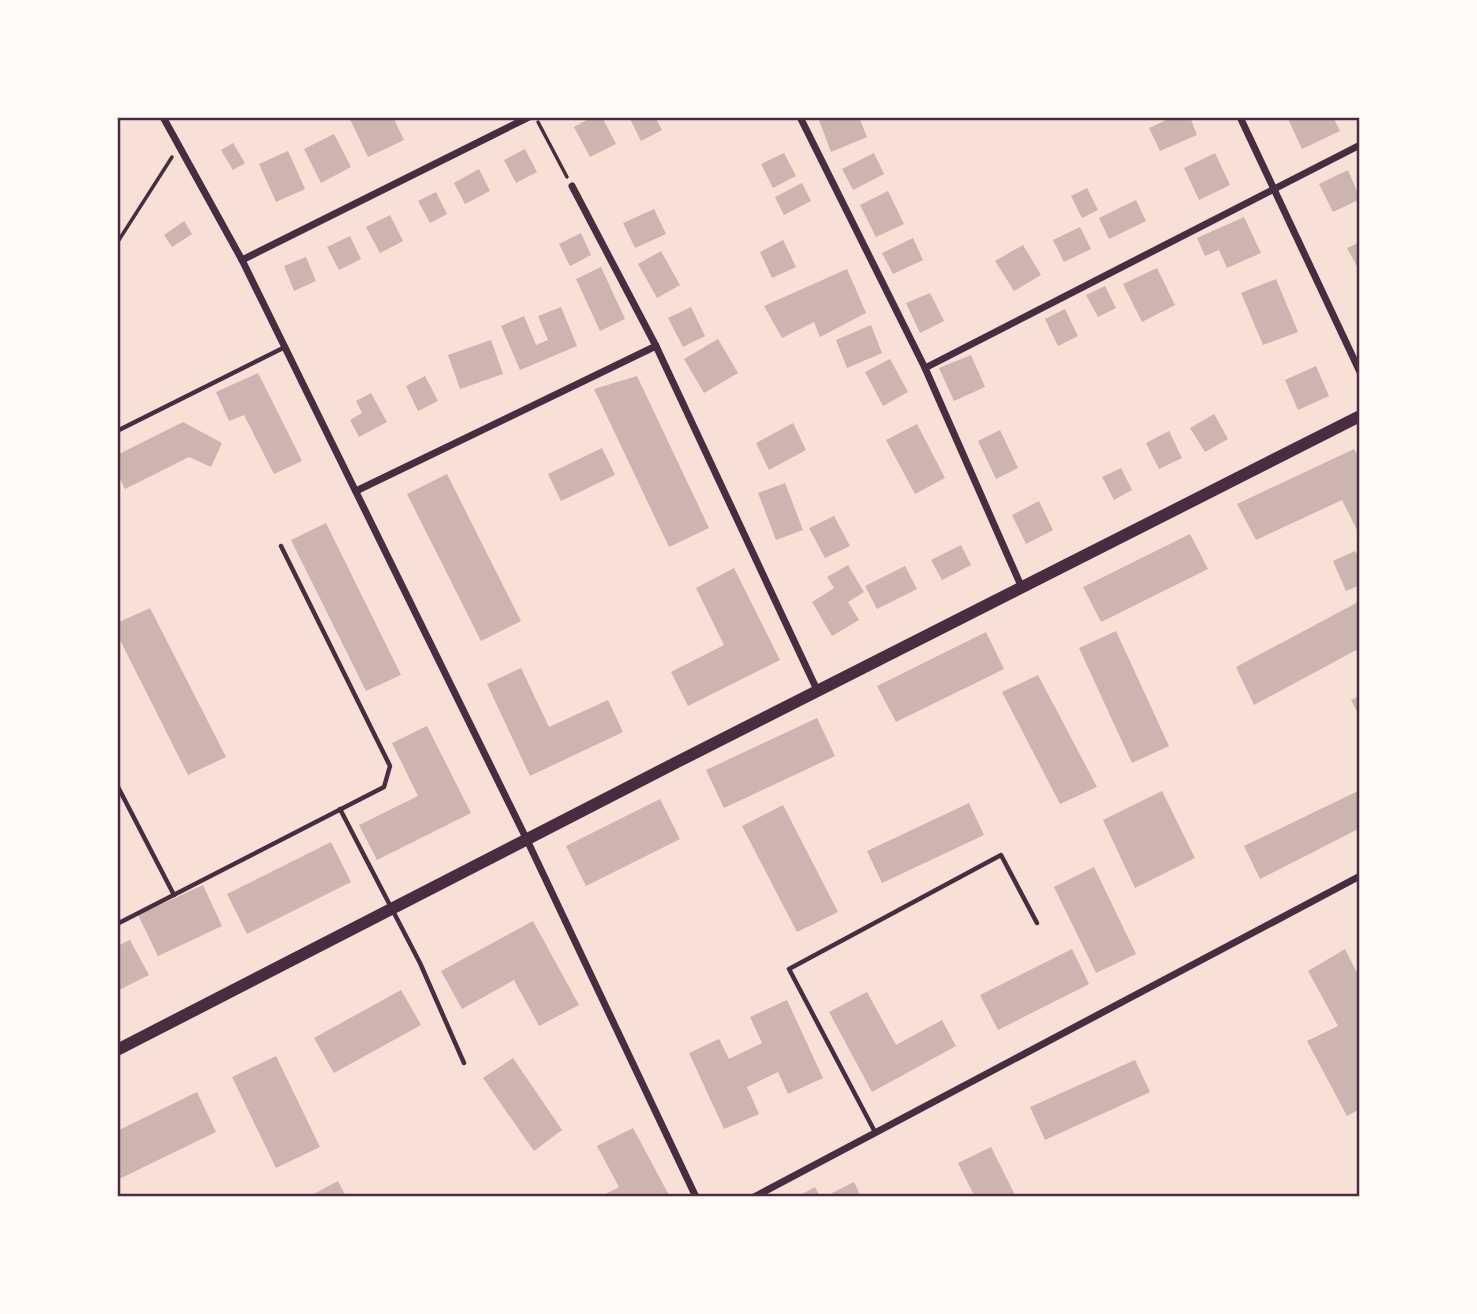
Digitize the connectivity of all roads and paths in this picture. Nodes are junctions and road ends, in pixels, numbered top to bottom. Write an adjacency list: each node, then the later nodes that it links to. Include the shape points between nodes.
1 (163, 117): 7 (street)
2 (529, 117): 11 (street)
3 (536, 117): 8 (path)
4 (800, 117): 14 (street)
5 (1240, 117): 9 (street)
6 (1360, 145): 9 (street)
7 (179, 146): 10 (path); 11 (street)
8 (572, 186): 12 (street)
9 (1273, 187): 14 (street); 15 (street)
10 (117, 243)
11 (242, 260): 13 (street)
12 (656, 346): 18 (street); 21 (street)
13 (285, 347): 17 (lane); 18 (street)
14 (925, 368): 20 (street)
15 (1360, 372)
16 (1360, 416): 20 (main road)
17 (117, 431)
18 (356, 491): 24 (street)
19 (281, 546): 23 (lane, via 390,766 384,786)
20 (1022, 588): 21 (main road)
21 (818, 692): 24 (main road)
22 (117, 785): 26 (lane)
23 (340, 809): 26 (lane); 27 (lane)
24 (527, 840): 27 (main road); 33 (street)
25 (1360, 876): 32 (street)
26 (174, 895): 28 (lane)
27 (393, 909): 30 (main road); 31 (lane)
28 (117, 923)
29 (1037, 923): 32 (lane, via 1001,855 789,969)
30 (117, 1050)
31 (464, 1063)
32 (875, 1132): 34 (street)
33 (696, 1197)
34 (754, 1197)

